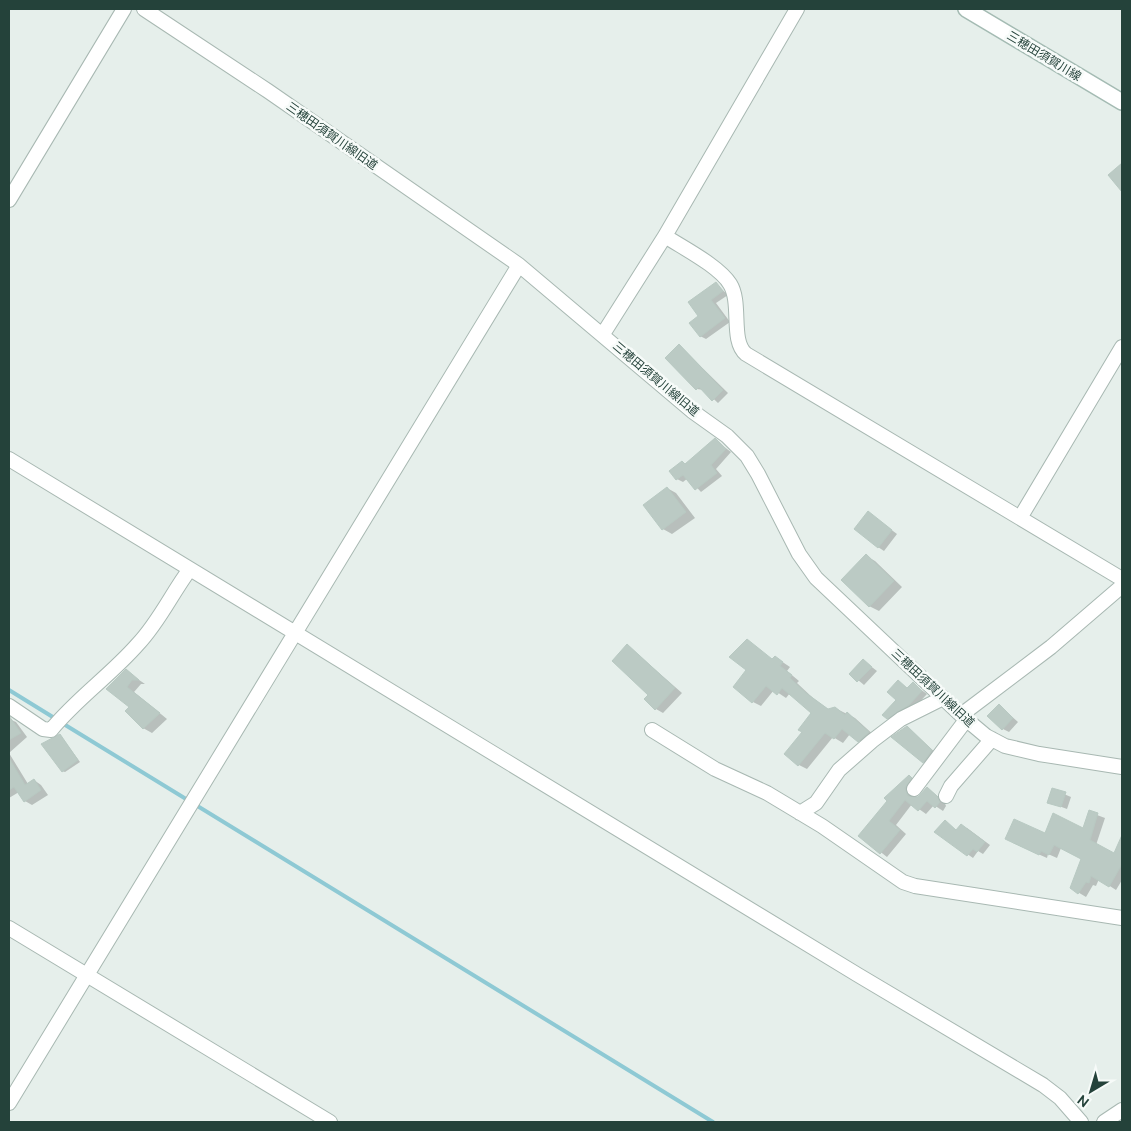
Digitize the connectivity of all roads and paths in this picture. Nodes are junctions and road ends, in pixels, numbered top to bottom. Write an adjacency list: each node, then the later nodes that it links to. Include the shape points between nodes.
1 (124, 9): 6 (street)
2 (144, 9): 8 (street, 三穂田須賀川線旧道)
3 (797, 9): 7 (street)
4 (966, 9): 5 (main road, 三穂田須賀川線)
5 (1122, 102)
6 (9, 200)
7 (665, 236): 9 (street); 12 (street, via 715,269 730,284 738,316 739,347 746,354)
8 (519, 265): 9 (street, 三穂田須賀川線旧道); 16 (street)
9 (604, 334): 17 (street, 三穂田須賀川線旧道, via 747,456 808,568)
10 (1122, 347): 12 (street)
11 (9, 459): 13 (street)
12 (1020, 518): 14 (street)
13 (190, 569): 16 (street); 18 (street, via 138,645 51,730 43,730)
14 (1122, 579)
15 (1122, 586): 19 (street)
16 (294, 632): 28 (street); 32 (street, via 1043,1085 1060,1098)
17 (943, 698): 19 (street, 三穂田須賀川線旧道); 25 (street, via 901,719 872,741 839,770 816,803)
18 (9, 706)
19 (964, 717): 21 (street, 三穂田須賀川線旧道); 23 (street)
20 (652, 730): 25 (street, via 714,769 767,793)
21 (992, 739): 22 (street, 三穂田須賀川線旧道, via 1019,750); 24 (street)
22 (1122, 767)
23 (914, 789)
24 (946, 796)
25 (800, 813): 26 (street, via 903,882 915,886)
26 (1122, 918)
27 (9, 928): 28 (street)
28 (86, 975): 29 (street); 31 (street)
29 (9, 1103)
30 (1122, 1110): 33 (street)
31 (330, 1122)
32 (1081, 1122)
33 (1104, 1122)

